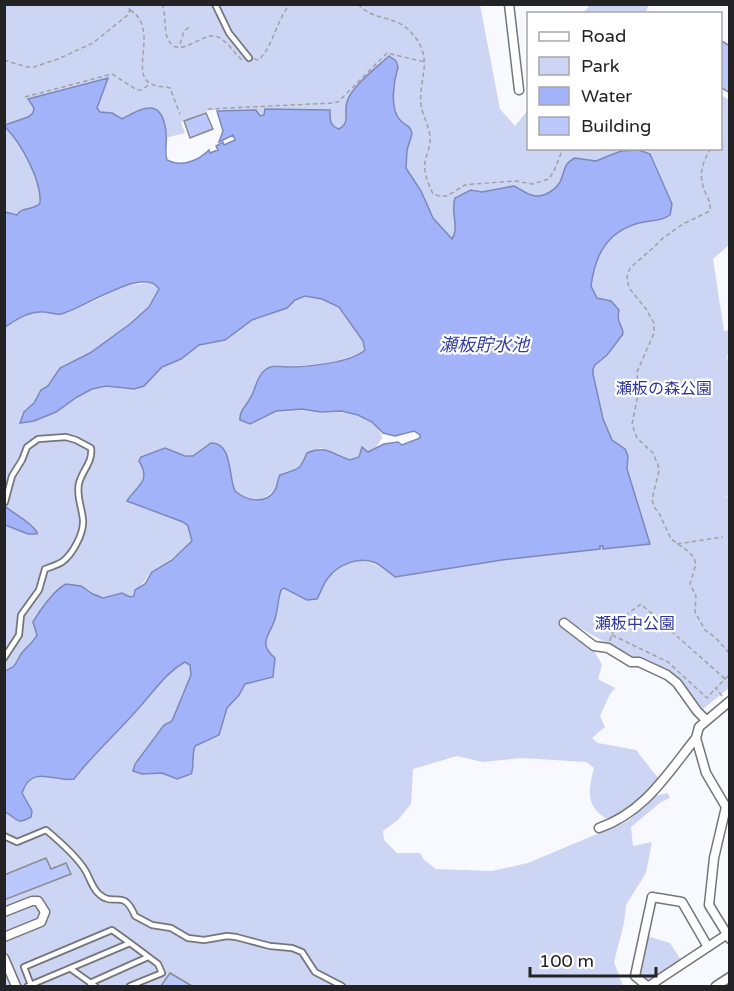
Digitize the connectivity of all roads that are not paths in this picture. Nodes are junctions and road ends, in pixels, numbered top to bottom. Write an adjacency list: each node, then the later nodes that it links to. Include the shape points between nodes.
1 (215, 4): 3 (lane, via 229,33)
2 (509, 4): 4 (street)
3 (249, 58)
4 (519, 90)
5 (4, 502): 7 (lane, via 27,447 38,439 66,437 91,448 91,461 78,485 83,524 76,545 60,564 45,569 39,590 21,615 19,635)
6 (564, 623): 9 (street, via 594,645 667,675)
7 (4, 658)
8 (728, 701): 9 (street)
9 (706, 720): 10 (street)
10 (696, 738): 11 (street, via 645,800 628,815); 15 (street, via 706,773 726,807 714,858 709,905)
11 (599, 828)
12 (4, 836): 26 (lane, via 17,842 46,830 84,868 97,892 105,898 126,901 135,916 188,938 236,936 292,948 302,952 315,972)
13 (4, 912): 14 (street, via 33,900 45,912 41,922)
14 (4, 937)
15 (728, 937): 17 (street)
16 (130, 943): 18 (lane); 20 (lane); 23 (lane, via 112,930 24,967)
17 (708, 947): 27 (street); 27 (street, via 682,902 652,897 635,976)
18 (148, 957): 22 (lane); 25 (lane, via 159,964 162,973)
19 (4, 958): 24 (street)
20 (71, 969): 22 (lane); 23 (lane)
21 (729, 977): 28 (street)
22 (92, 985)
23 (30, 986)
24 (16, 987)
25 (130, 987)
26 (342, 987)
27 (648, 987)
28 (716, 987)

